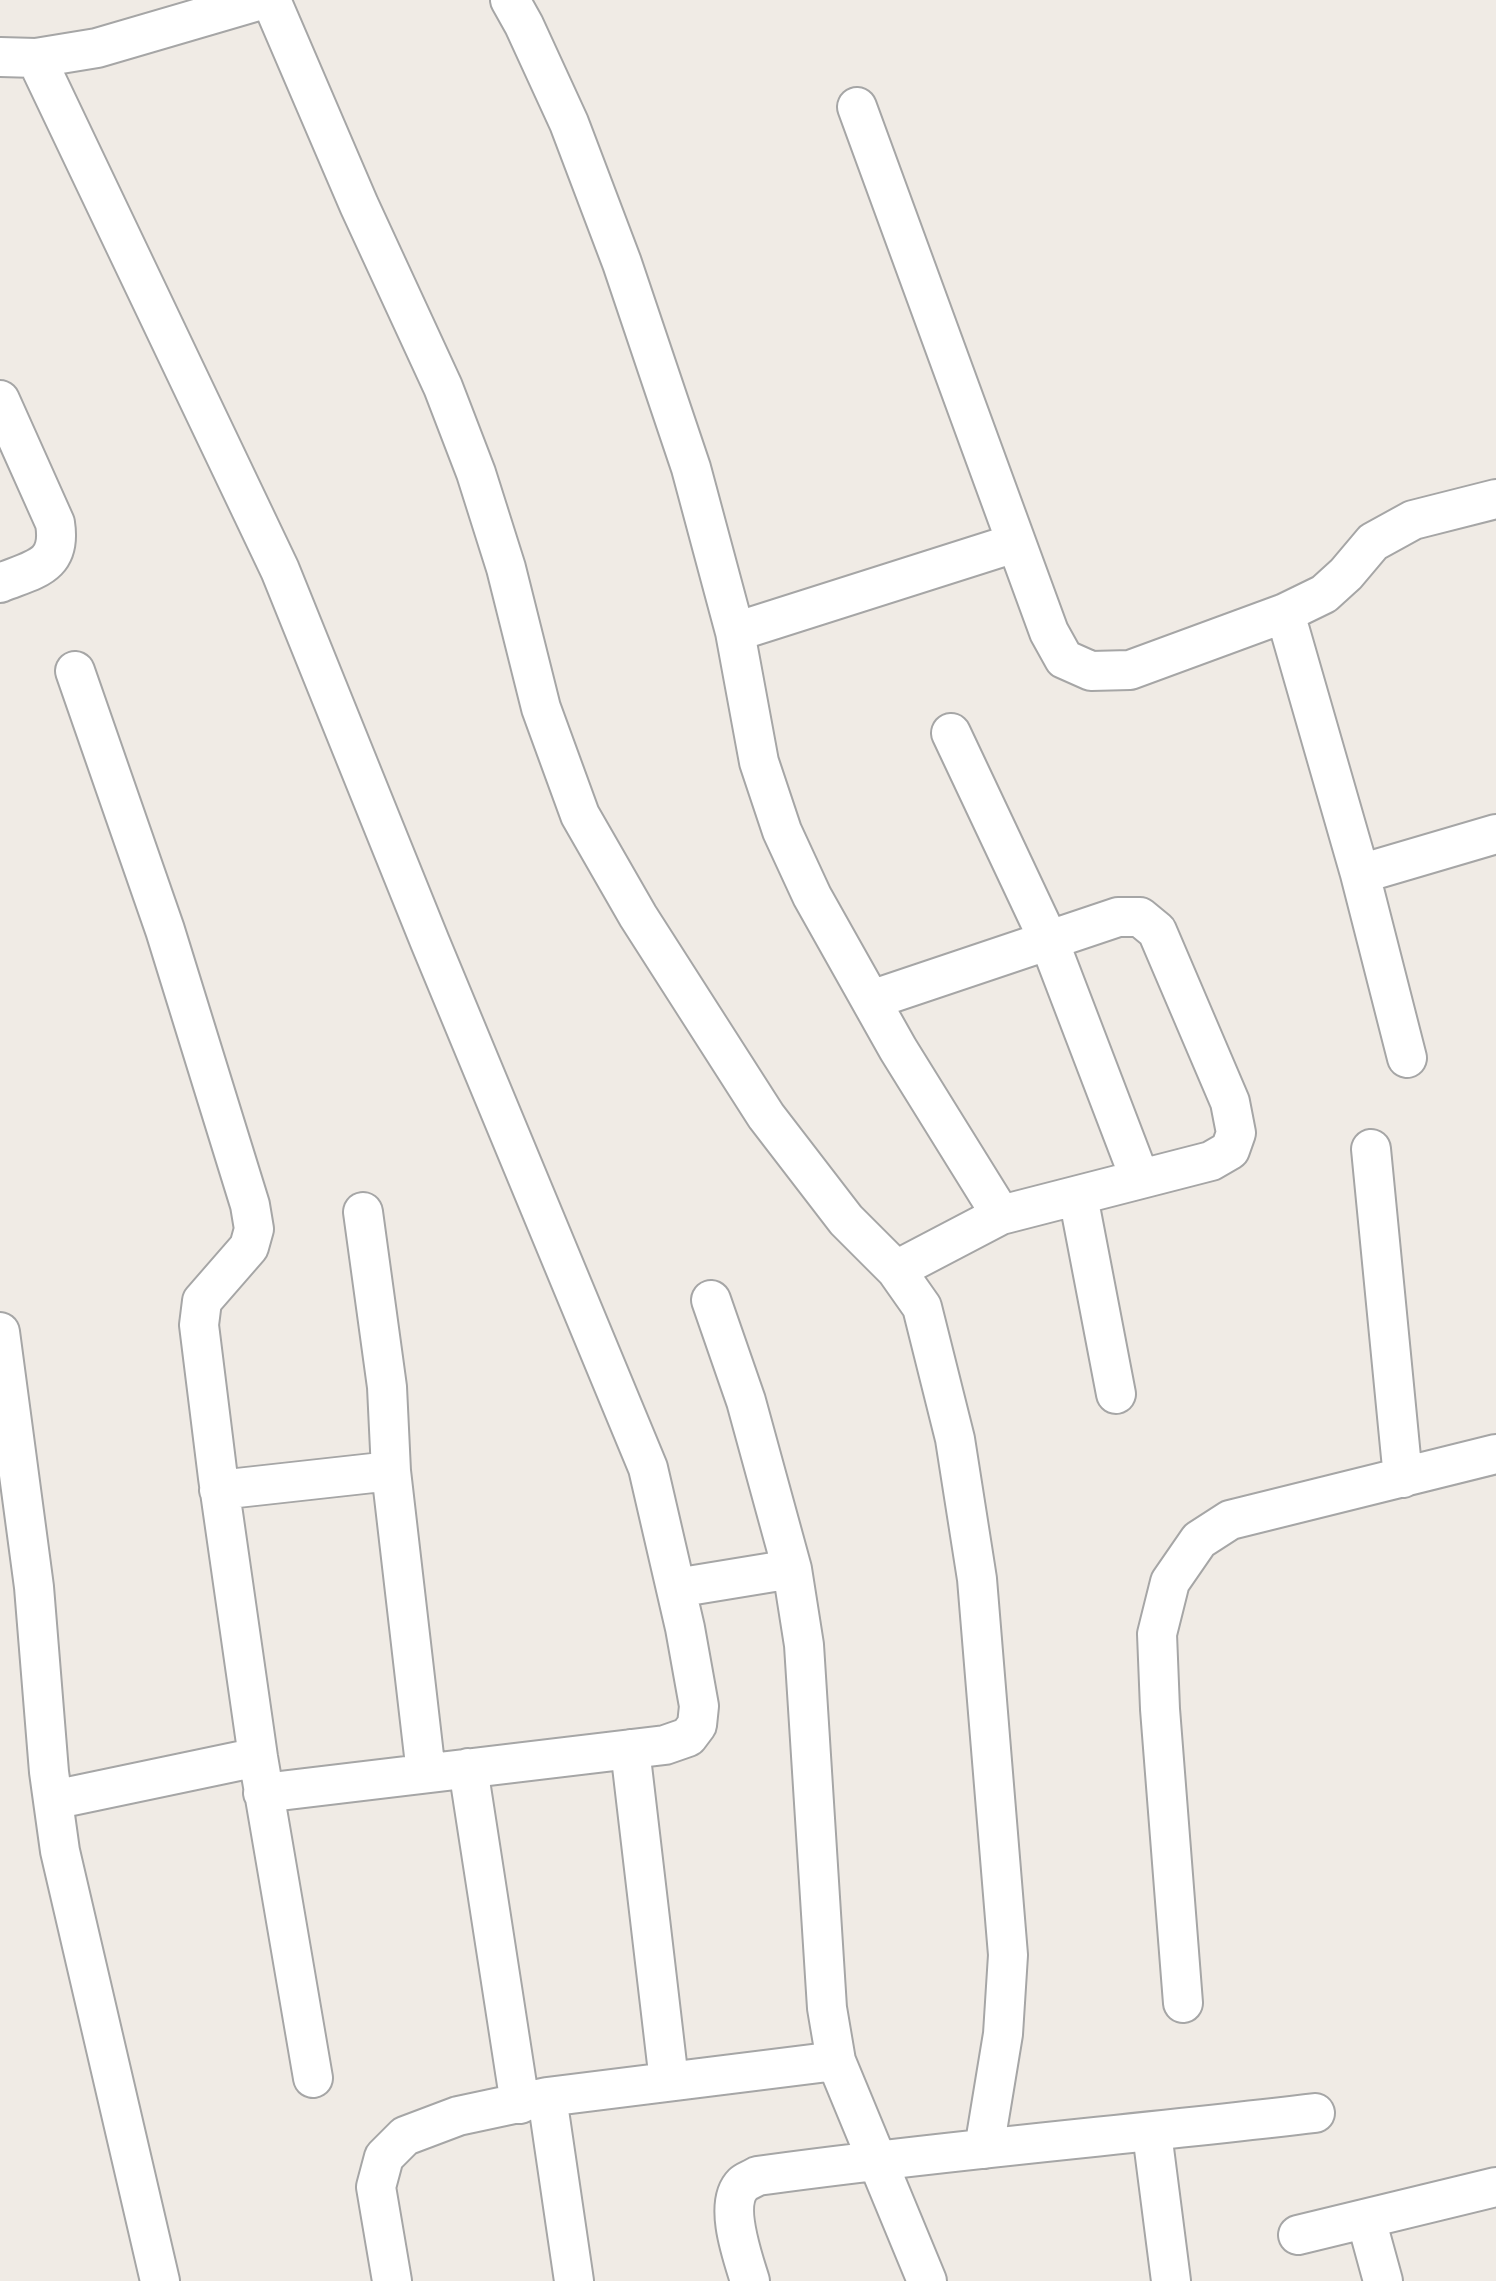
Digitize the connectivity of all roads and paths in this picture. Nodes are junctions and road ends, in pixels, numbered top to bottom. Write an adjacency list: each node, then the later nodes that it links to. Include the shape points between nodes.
1 (261, 0): 4 (street, via 97,48)
2 (271, 0): 24 (street, via 443,387 476,473 506,568 541,708 580,815 638,916 766,1116 846,1220)
3 (510, 0): 11 (street, via 569,123 622,262 691,468)
4 (18, 58): 33 (street, via 279,570 648,1468)
5 (857, 107): 8 (street)
6 (0, 400): 9 (street, via 57,534 57,547 50,559)
7 (1496, 499): 10 (street, via 1413,520 1373,542 1324,594)
8 (1016, 543): 10 (street, via 1049,632 1064,659 1091,671 1130,670); 11 (street)
9 (0, 583)
10 (1285, 613): 15 (street)
11 (735, 632): 17 (street, via 760,762 782,831 812,896)
12 (75, 671): 31 (street, via 165,930 250,1205 254,1228 249,1247 202,1301 199,1325)
13 (951, 733): 16 (street)
14 (1496, 834): 15 (street)
15 (1360, 874): 18 (street)
16 (1049, 941): 17 (street); 20 (street); 20 (street, via 1118,917 1140,917 1157,931 1230,1102 1236,1133 1230,1150 1211,1161)
17 (871, 1000): 23 (street)
18 (1407, 1058)
19 (1371, 1149): 30 (street)
20 (1140, 1179): 21 (street)
21 (1078, 1196): 23 (street); 27 (street)
22 (363, 1212): 29 (street, via 387,1387)
23 (1001, 1215): 24 (street)
24 (896, 1270): 46 (street, via 922,1307 955,1439 977,1579 1008,1955 1003,2034)
25 (711, 1300): 32 (street, via 746,1401)
26 (0, 1332): 38 (street, via 34,1587)
27 (1116, 1394)
28 (1496, 1454): 30 (street)
29 (391, 1471): 31 (street); 36 (street)
30 (1403, 1478): 39 (street, via 1230,1520 1199,1540 1170,1582 1157,1634)
31 (219, 1490): 37 (street)
32 (792, 1569): 33 (street); 40 (street, via 804,1645 827,2008)
33 (676, 1588): 34 (street, via 699,1706 697,1725 688,1737)
34 (630, 1749): 35 (street); 42 (street)
35 (468, 1768): 36 (street); 43 (street)
36 (426, 1773): 37 (street)
37 (260, 1775): 38 (street); 41 (street)
38 (53, 1800): 51 (street)
39 (1183, 2003)
40 (836, 2061): 42 (street); 47 (street)
41 (313, 2078)
42 (669, 2081): 43 (street)
43 (534, 2100): 52 (street, via 458,2116 405,2136 384,2157 376,2187); 53 (street)
44 (1315, 2113): 45 (street)
45 (1152, 2133): 46 (street); 56 (street)
46 (984, 2149): 47 (street)
47 (876, 2160): 54 (street, via 757,2176 742,2185 735,2202 736,2229); 55 (street)
48 (1496, 2187): 49 (street)
49 (1366, 2219): 50 (street); 57 (street)
50 (1298, 2235)
51 (160, 2281)
52 (391, 2281)
53 (574, 2281)
54 (750, 2281)
55 (928, 2281)
56 (1171, 2281)
57 (1383, 2281)

